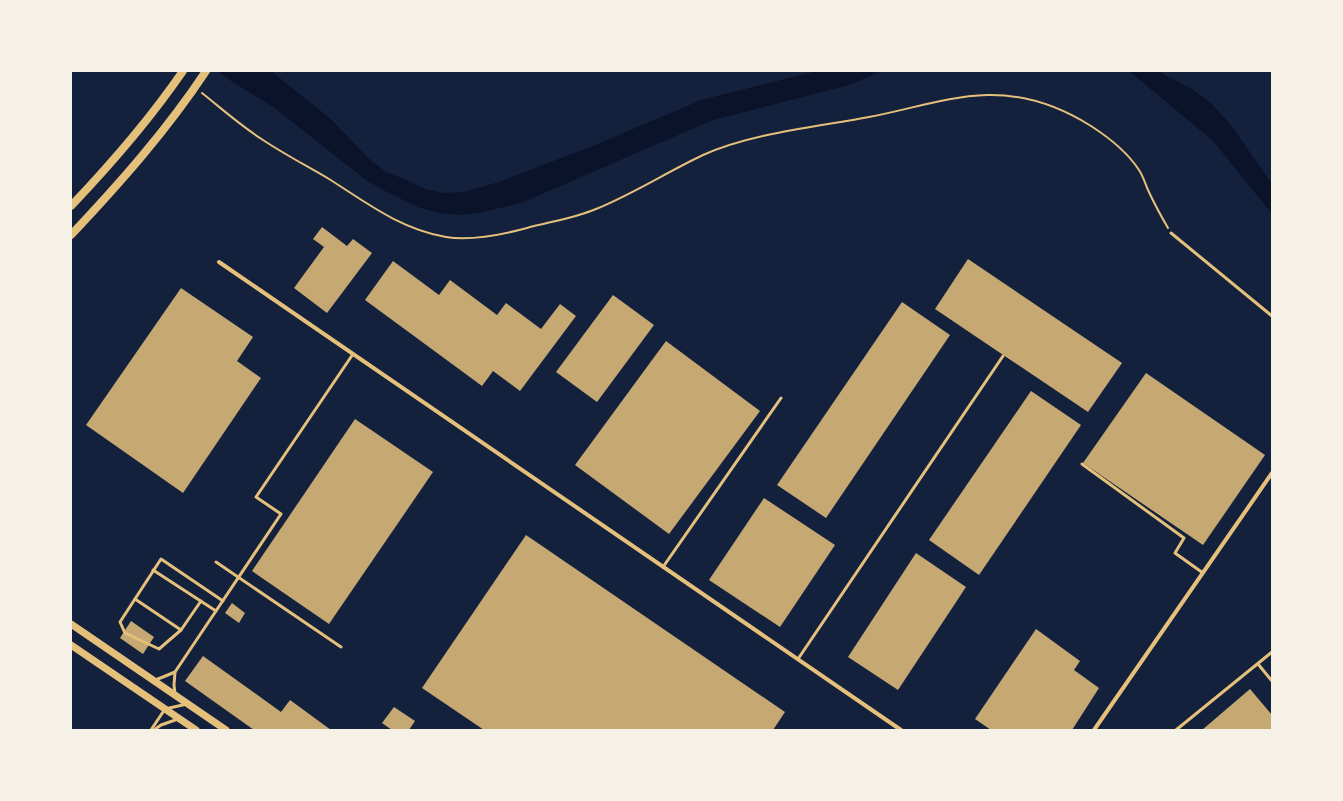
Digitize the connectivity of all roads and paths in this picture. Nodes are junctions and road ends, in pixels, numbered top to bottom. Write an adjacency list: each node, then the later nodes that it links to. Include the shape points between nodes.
1 (183, 71): 4 (main road, via 134,135)
2 (206, 71): 6 (main road, via 189,98 150,148)
3 (198, 90): 5 (path, via 261,138 328,178 368,206 422,231 448,237 476,238 505,234 593,210 706,154 742,141 955,99 986,95 1009,96 1054,106 1103,133 1139,170)
4 (72, 204)
5 (1171, 233): 8 (lane)
6 (71, 235)
7 (219, 262): 9 (street)
8 (1272, 316)
9 (354, 354): 15 (street); 18 (lane, via 256,497 281,514)
10 (1003, 356): 28 (lane)
11 (781, 398): 15 (lane)
12 (1082, 464): 17 (lane, via 1184,538 1175,553)
13 (1272, 473): 17 (street)
14 (216, 562): 18 (lane)
15 (663, 567): 28 (street)
16 (153, 570): 19 (lane); 20 (lane); 21 (lane, via 161,559)
17 (1203, 573): 41 (street)
18 (238, 578): 21 (lane); 26 (lane)
19 (135, 599): 24 (lane); 24 (lane, via 120,622 125,633 159,648)
20 (202, 601): 22 (lane); 24 (lane)
21 (223, 601): 22 (lane)
22 (216, 611): 30 (lane)
23 (71, 624): 31 (street)
24 (181, 630)
25 (71, 645): 35 (street)
26 (341, 646)
27 (1272, 652): 29 (lane)
28 (798, 659): 40 (street)
29 (1258, 664): 32 (lane); 42 (lane)
30 (175, 672): 31 (lane); 33 (lane)
31 (153, 680): 33 (street)
32 (1272, 681)
33 (176, 695): 34 (street)
34 (188, 704): 35 (lane); 39 (street)
35 (165, 710): 36 (street); 37 (lane)
36 (179, 719): 37 (lane); 38 (street)
37 (153, 730)
38 (196, 730)
39 (226, 730)
40 (901, 730)
41 (1094, 730)
42 (1176, 730)

